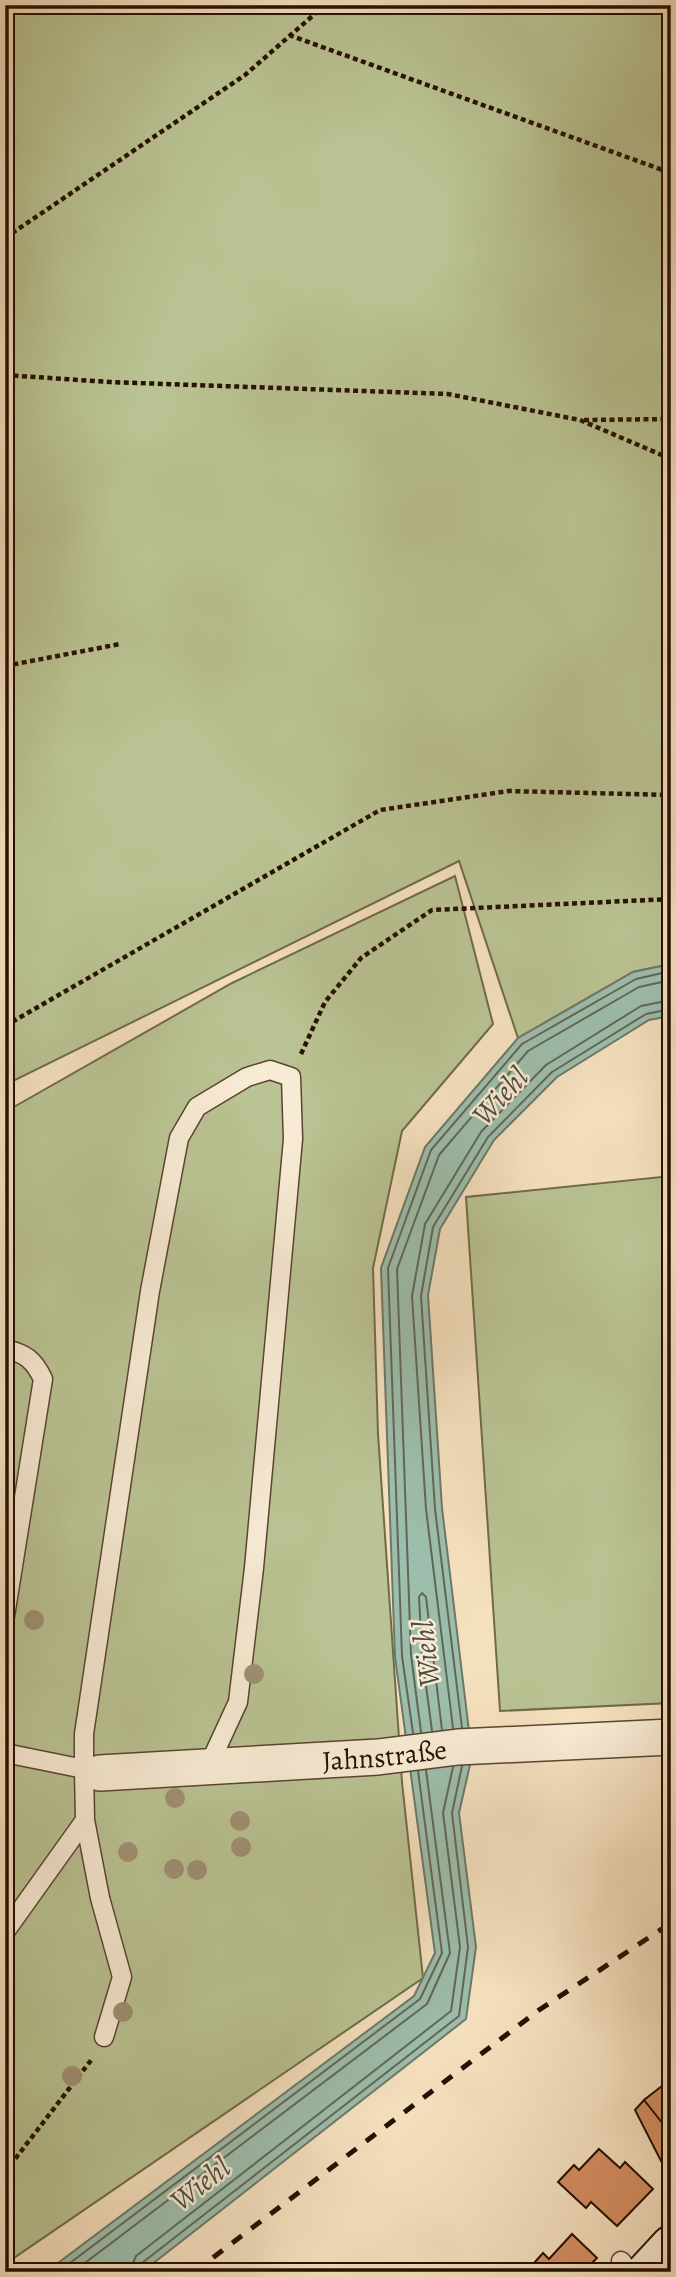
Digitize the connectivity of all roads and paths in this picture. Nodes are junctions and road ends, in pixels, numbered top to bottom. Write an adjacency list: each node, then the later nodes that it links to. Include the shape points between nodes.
1 (325, 5): 2 (path)
2 (289, 35): 3 (path); 4 (path, via 244,75)
3 (671, 173)
4 (5, 238)
5 (5, 375): 7 (path, via 448,394)
6 (671, 419): 7 (path)
7 (580, 420): 8 (path)
8 (671, 459)
9 (120, 644): 10 (path)
10 (5, 666)
11 (671, 796): 13 (path, via 508,791 380,810)
12 (671, 899): 14 (path, via 432,910 361,958 325,1002)
13 (5, 1026)
14 (291, 1077): 20 (lane, via 293,1139 238,1702); 21 (lane, via 270,1070 247,1077 197,1107 179,1138 148,1305 84,1734)
15 (5, 1349): 16 (lane, via 22,1352 43,1378)
16 (11, 1539): 17 (lane)
17 (5, 1616)
18 (671, 1737): 20 (street, Jahnstraße, via 458,1747 378,1757)
19 (5, 1753): 21 (lane)
20 (208, 1767): 21 (street, Jahnstraße)
21 (92, 1771): 22 (lane)
22 (85, 1820): 23 (lane); 24 (lane, via 121,1977)
23 (5, 1932)
24 (104, 2037): 25 (path, via 89,2065)
25 (5, 2172)
26 (671, 2245): 27 (main road)
27 (632, 2268)

